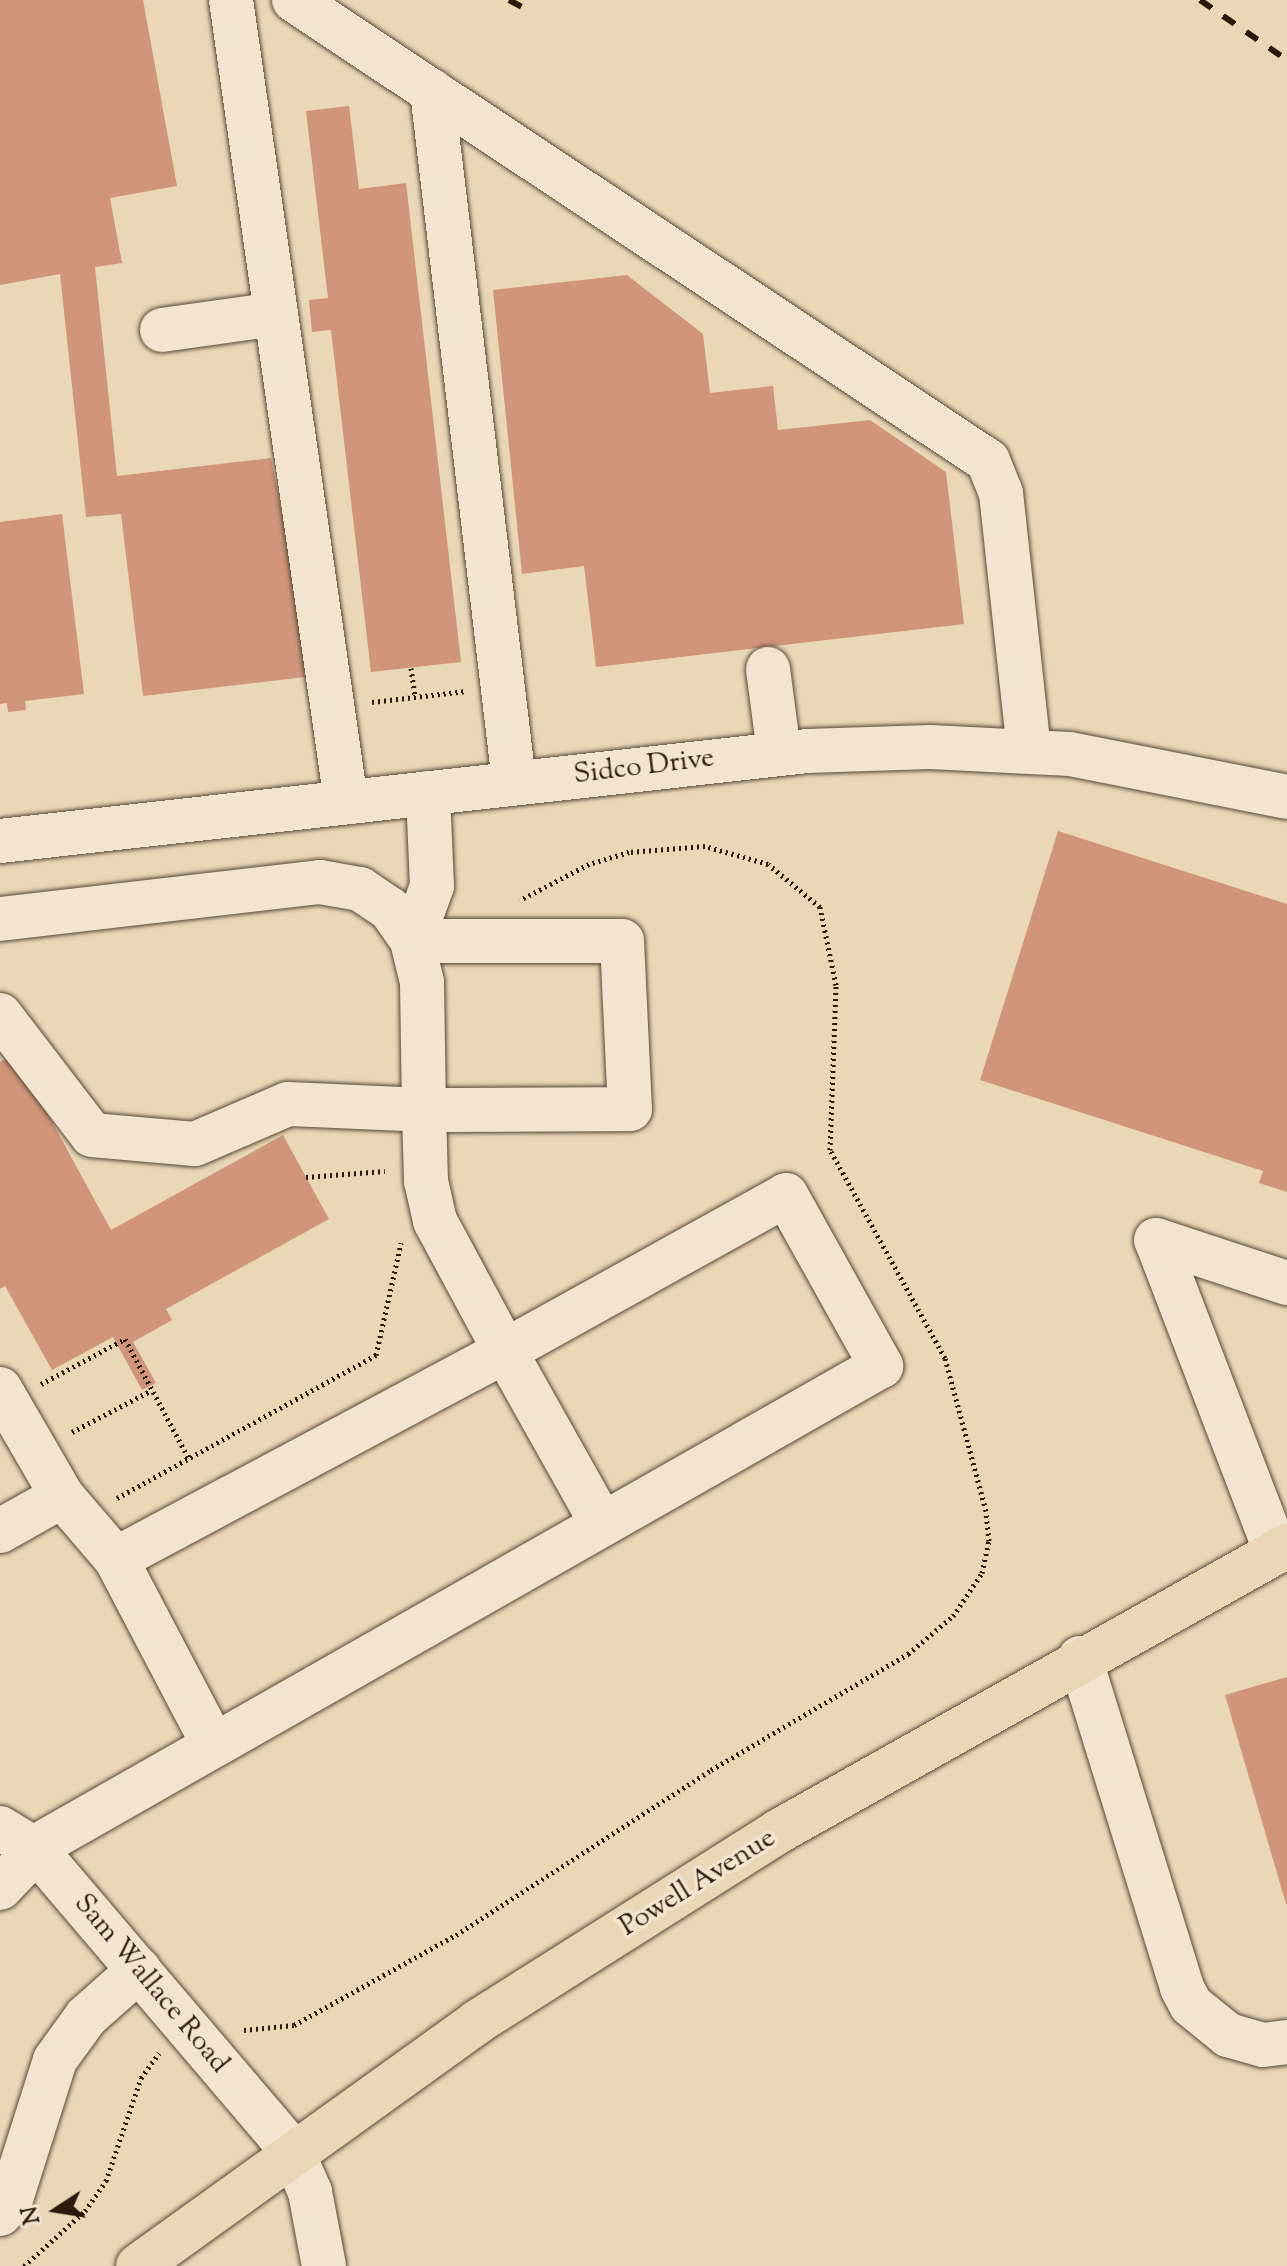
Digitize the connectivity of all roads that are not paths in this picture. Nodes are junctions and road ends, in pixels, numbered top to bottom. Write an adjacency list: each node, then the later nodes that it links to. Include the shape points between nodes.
1 (231, 0): 4 (street)
2 (294, 0): 3 (street)
3 (432, 91): 7 (street, via 988,461 1001,493); 9 (street)
4 (276, 314): 5 (street); 12 (street)
5 (162, 330)
6 (768, 669): 8 (street)
7 (1029, 751): 8 (street, Sidco Drive); 11 (street, Sidco Drive, via 1147,766)
8 (779, 753): 9 (street, Sidco Drive)
9 (514, 782): 10 (street, Sidco Drive)
10 (428, 793): 12 (street, Sidco Drive); 15 (street, via 432,886)
11 (1287, 797)
12 (346, 802): 13 (street, Sidco Drive)
13 (0, 841)
14 (0, 919): 15 (street, via 320,882 360,889 390,909)
15 (412, 941): 17 (street, via 422,982); 17 (street, via 622,941 630,1109)
16 (0, 1015): 17 (street, via 92,1135 195,1144 288,1104)
17 (424, 1110): 19 (street, via 426,1181 435,1221)
18 (1287, 1283): 24 (street, via 1156,1240)
19 (505, 1351): 22 (street); 22 (street, via 786,1195 881,1366); 25 (street)
20 (0, 1389): 21 (street)
21 (73, 1509): 23 (street); 25 (street)
22 (602, 1524): 27 (street)
23 (0, 1531)
24 (1282, 1549): 26 (main road, Powell Avenue)
25 (116, 1559): 27 (street)
26 (1080, 1658): 31 (street, via 1191,2005 1228,2035 1263,2045); 32 (main road, Powell Avenue, via 779,1831 477,2022)
27 (212, 1742): 28 (street)
28 (23, 1842): 29 (street); 30 (street, Sam Wallace Road)
29 (0, 1888)
30 (139, 1970): 32 (street, Sam Wallace Road); 33 (street, via 86,2017 55,2060 10,2202)
31 (1287, 2042)
32 (292, 2151): 34 (main road, Powell Avenue); 35 (street, Sam Wallace Road, via 308,2182)
33 (0, 2214)
34 (138, 2266)
35 (324, 2266)

